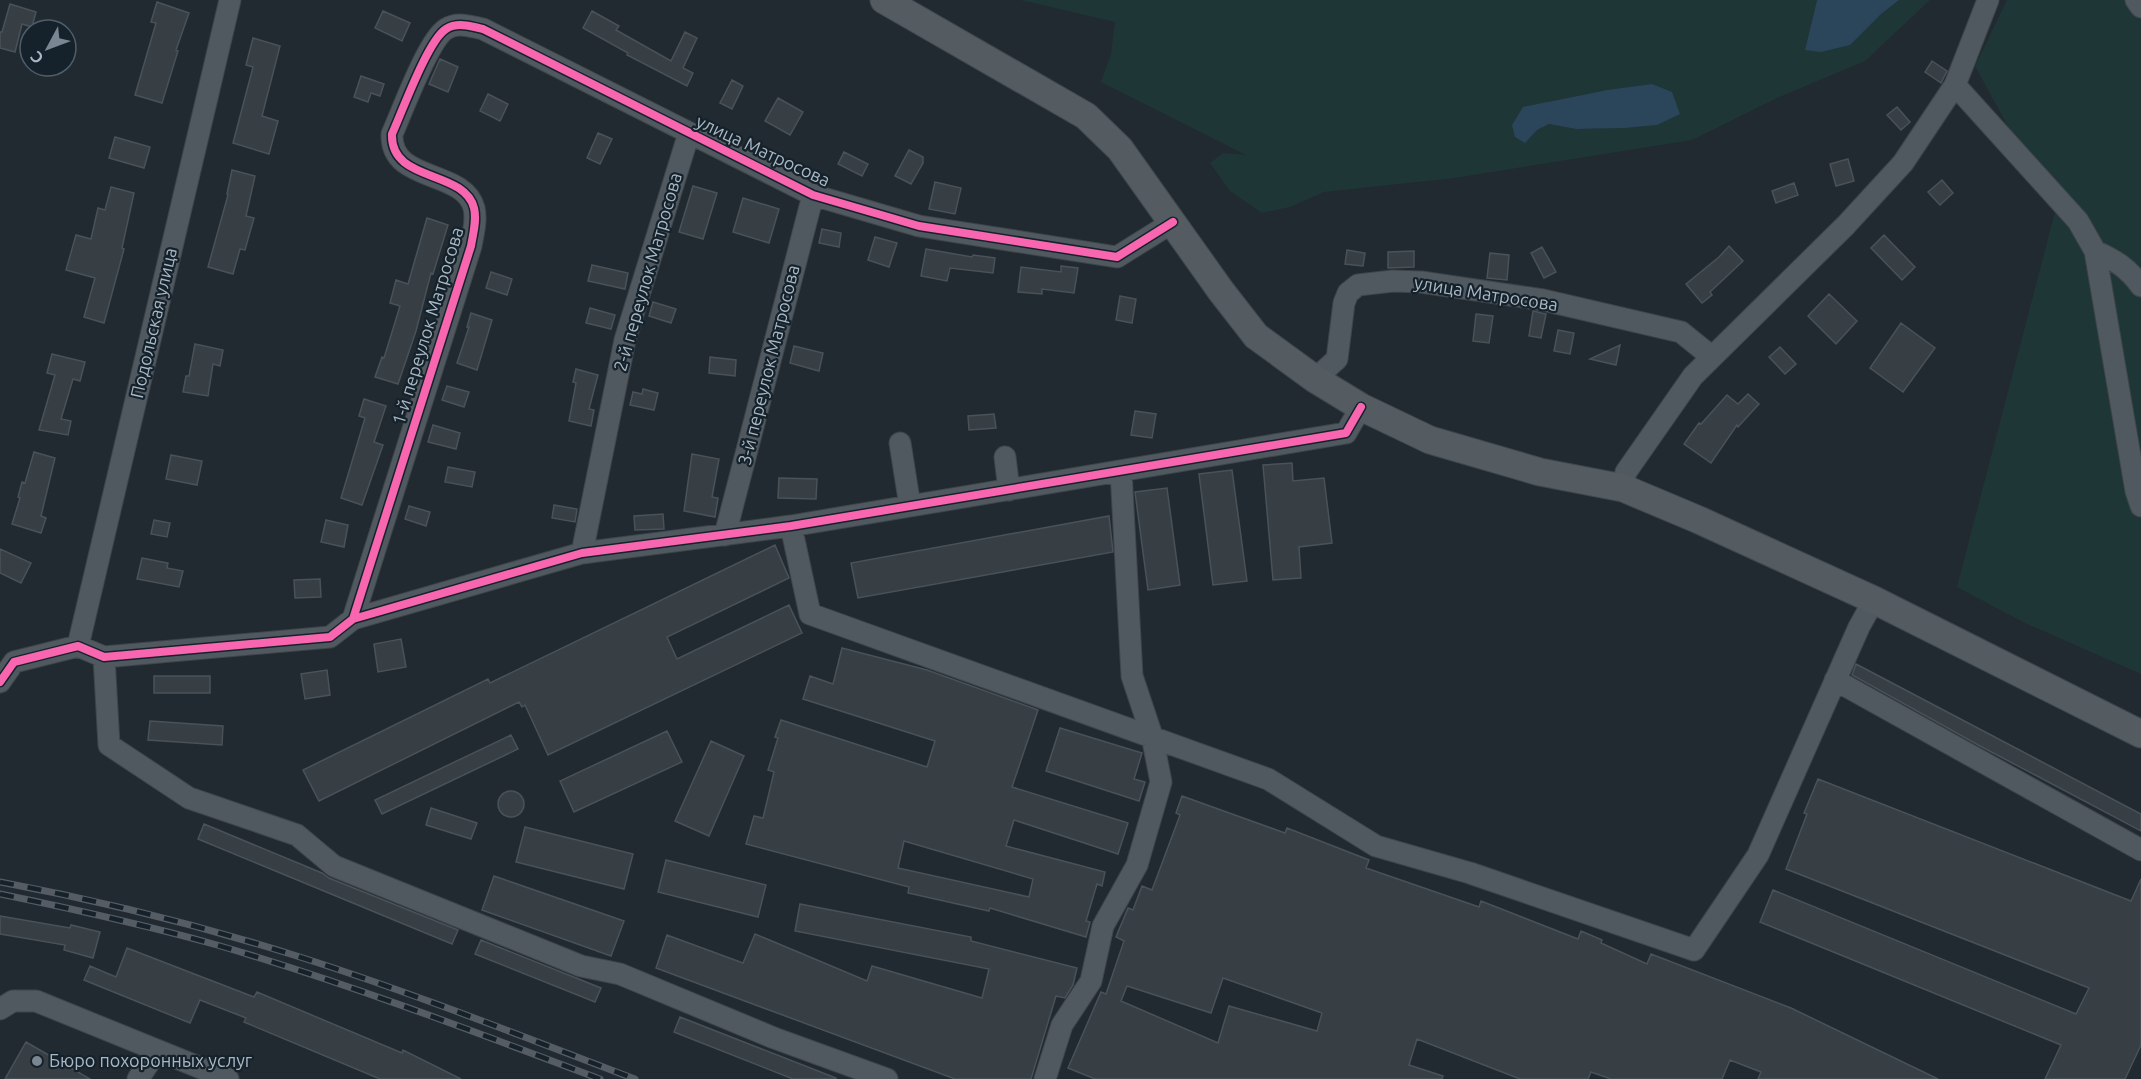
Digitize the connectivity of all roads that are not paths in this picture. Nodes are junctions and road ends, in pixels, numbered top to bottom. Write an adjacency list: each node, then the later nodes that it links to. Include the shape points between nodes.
1 (230, 0): 28 (street, Подольская улица)
2 (884, 0): 10 (main road, via 1086,116 1120,149)
3 (1988, 0): 7 (street)
4 (2136, 0): 5 (street)
5 (2141, 7)
6 (456, 26): 8 (street, улица Матросова, via 483,29); 27 (street, 1-й переулок Матросова, via 435,39 392,134 392,142 393,150 407,165 466,195 474,207 471,246)
7 (1955, 85): 11 (street, via 2079,221); 13 (street, via 1903,162 1846,225)
8 (689, 133): 9 (street, улица Матросова); 25 (street, 2-й переулок Матросова, via 625,340)
9 (813, 195): 10 (street, улица Матросова, via 919,226 1117,257); 24 (street, 3-й переулок Матросова)
10 (1173, 222): 14 (main road, via 1256,336)
11 (2095, 251): 12 (street, via 2116,260); 22 (street)
12 (2141, 286)
13 (1712, 357): 14 (street, улица Матросова, via 1681,332 1543,300 1393,281 1358,285 1348,293 1336,359); 19 (street, via 1693,376 1626,472)
14 (1315, 379): 15 (main road)
15 (1361, 406): 18 (street, via 1346,434); 19 (main road, via 1431,440 1540,472)
16 (900, 443): 21 (street)
17 (1005, 457): 20 (street)
18 (1120, 471): 20 (street); 33 (street, via 1132,676)
19 (1623, 488): 26 (main road)
20 (1010, 490): 21 (street)
21 (910, 506): 23 (street)
22 (2141, 506)
23 (791, 526): 24 (street); 33 (street, via 810,614)
24 (725, 535): 25 (street)
25 (582, 553): 27 (street)
26 (1874, 600): 30 (street); 32 (main road)
27 (353, 619): 29 (street, via 330,637)
28 (78, 646): 29 (street); 31 (street, via 14,662)
29 (104, 657): 39 (street, via 109,745 189,798 297,835 334,866 581,966 620,974 774,1038)
30 (1835, 680): 33 (street, via 1758,855 1694,950 1470,873 1376,846 1268,778); 34 (street)
31 (0, 682)
32 (2141, 734)
33 (1152, 736): 40 (street, via 1161,782 1137,865 1103,926 1091,981 1062,1025)
34 (2141, 850)
35 (0, 1009): 36 (street, via 13,1001 36,1001)
36 (157, 1051): 37 (street); 38 (street)
37 (138, 1079)
38 (228, 1079)
39 (887, 1079)
40 (1045, 1079)

